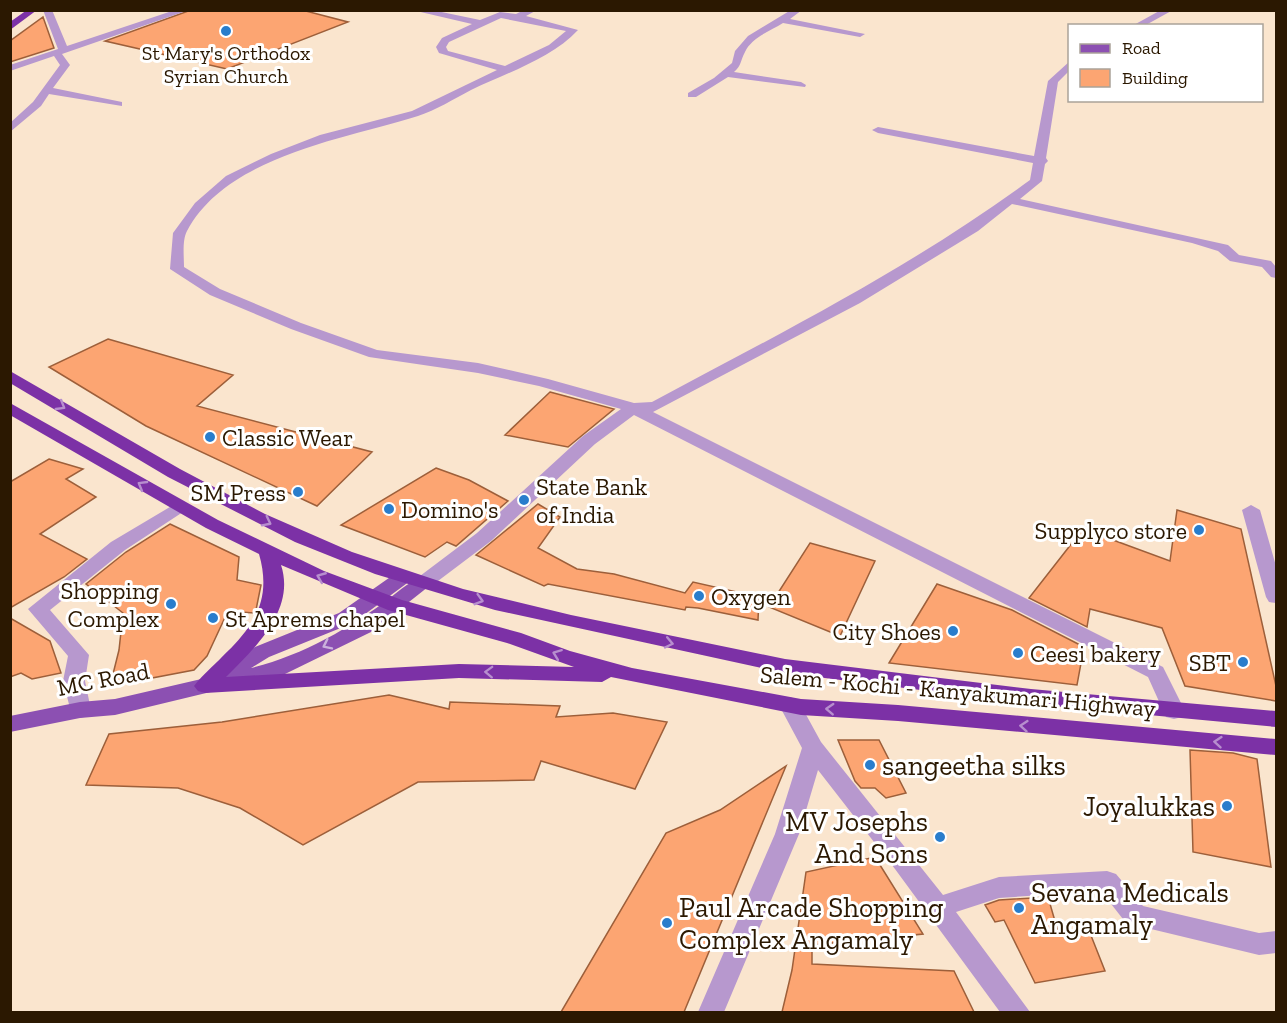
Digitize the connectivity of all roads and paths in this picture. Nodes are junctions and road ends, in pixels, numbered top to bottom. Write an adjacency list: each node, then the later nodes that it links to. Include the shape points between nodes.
1 (16, 10): 9 (highway)
2 (33, 10): 14 (highway)
3 (48, 10): 16 (street)
4 (184, 10): 16 (street)
5 (416, 10): 12 (street)
6 (533, 10): 10 (street)
7 (798, 10): 11 (street)
8 (1169, 10): 13 (street)
9 (10, 14)
10 (517, 17): 12 (street, via 500,15); 19 (street, via 573,30 552,47)
11 (781, 20): 15 (street); 20 (street, via 751,38)
12 (481, 23): 19 (street, via 445,40 441,47 444,53)
13 (1140, 24)
14 (10, 27)
15 (860, 34)
16 (61, 52): 18 (street); 22 (street, via 65,65)
17 (1068, 66): 27 (street, via 1053,81)
18 (10, 68)
19 (504, 69): 32 (street, via 416,113 324,137 230,179 199,206 179,233 177,269 216,292 374,354 531,379)
20 (727, 74): 21 (street); 23 (street)
21 (801, 85)
22 (45, 90): 24 (street); 25 (street, via 37,104)
23 (692, 95)
24 (118, 104)
25 (10, 129)
26 (878, 130): 27 (street)
27 (1042, 161): 28 (street, via 1036,181)
28 (1009, 200): 29 (street, via 1195,240 1223,249 1235,258 1266,264); 32 (street, via 974,228 855,300 655,407)
29 (1276, 274)
30 (10, 376): 36 (highway, Salem - Kochi - Kanyakumari Highway, one-way to 36, via 154,463 271,525)
31 (10, 408): 33 (highway, Salem - Kochi - Kanyakumari Highway, one-way to 31)
32 (633, 408): 37 (street, via 589,440 484,537); 44 (street, via 1156,672)
33 (180, 506): 35 (highway, Salem - Kochi - Kanyakumari Highway); 43 (street, via 118,546 38,609 79,655 74,681)
34 (1251, 510): 38 (street)
35 (267, 553): 39 (highway, Salem - Kochi - Kanyakumari Highway, one-way to 35); 41 (highway, via 275,578 271,602 260,628)
36 (403, 577): 37 (highway, Salem - Kochi - Kanyakumari Highway); 39 (main road)
37 (423, 583): 39 (main road); 44 (highway, Salem - Kochi - Kanyakumari Highway, one-way to 44, via 574,623 783,666 1001,695)
38 (1276, 597)
39 (385, 601): 40 (highway, Salem - Kochi - Kanyakumari Highway, one-way to 39); 41 (main road, MC Road, via 364,627 278,669)
40 (632, 675): 41 (highway, one-way to 41, via 459,671); 42 (highway, Salem - Kochi - Kanyakumari Highway)
41 (205, 686): 43 (main road, MC Road, via 115,707)
42 (790, 705): 47 (highway, Salem - Kochi - Kanyakumari Highway, one-way to 42); 48 (street)
43 (80, 710): 46 (main road, MC Road)
44 (1174, 711): 45 (highway, Salem - Kochi - Kanyakumari Highway)
45 (1276, 719)
46 (10, 724)
47 (1276, 747)
48 (813, 748): 49 (street); 51 (street, via 787,834)
49 (939, 908): 50 (street, via 951,901 1015,885 1107,881 1135,915 1259,944); 52 (street)
50 (1276, 942)
51 (711, 1012)
52 (1016, 1012)

